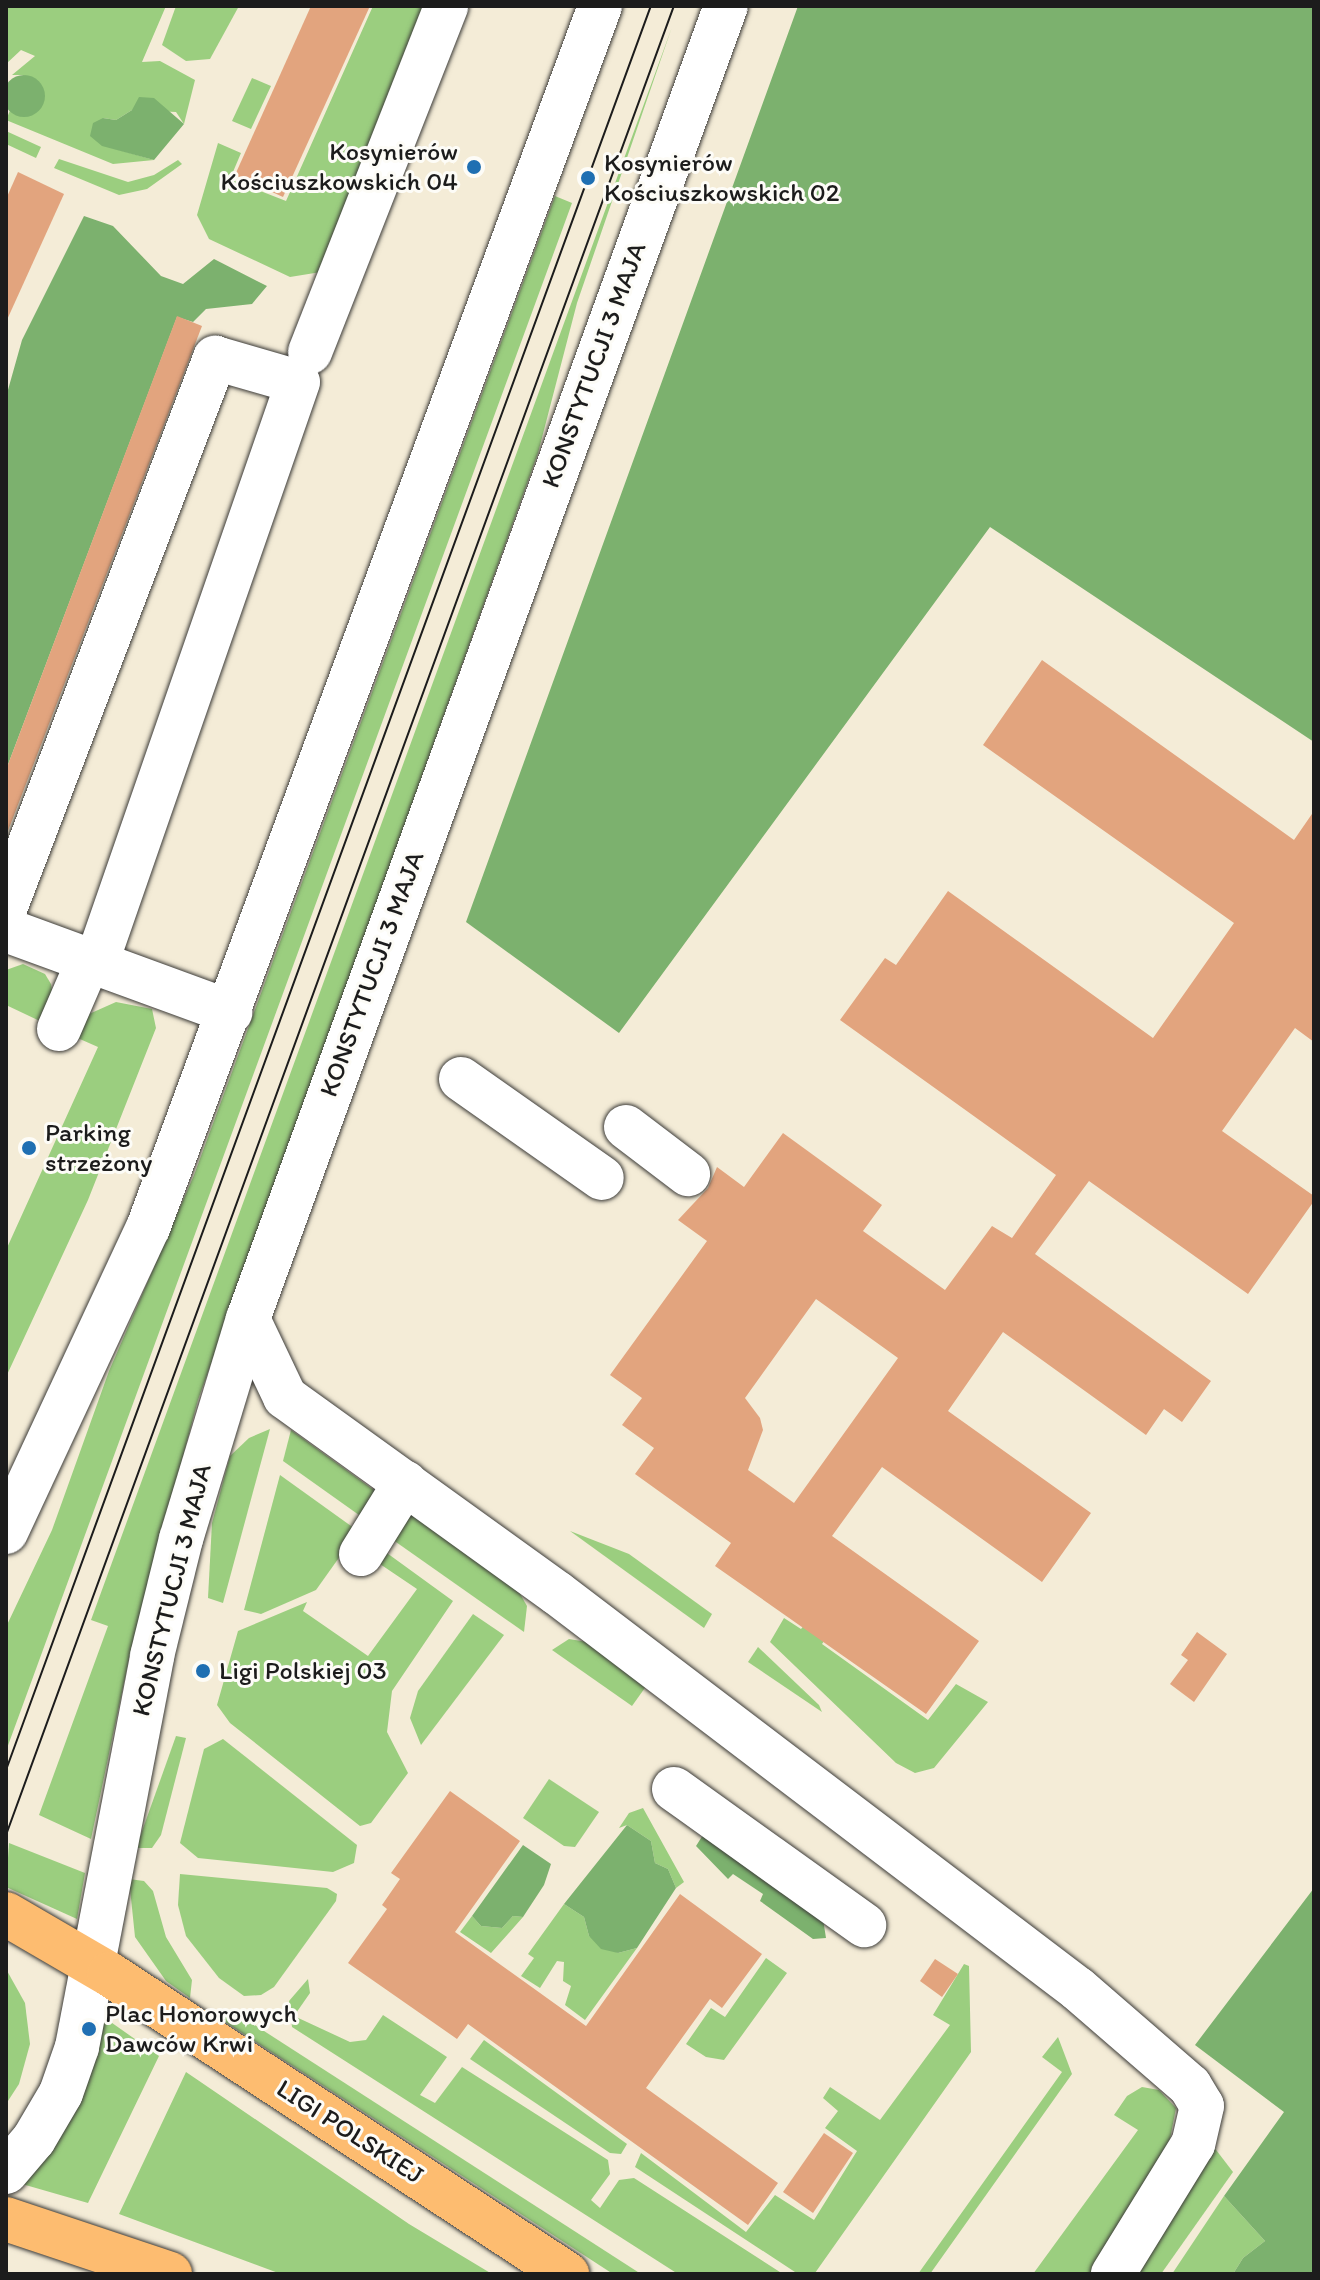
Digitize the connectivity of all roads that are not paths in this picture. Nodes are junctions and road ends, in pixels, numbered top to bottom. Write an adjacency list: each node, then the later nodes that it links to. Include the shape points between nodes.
1 (446, 6): 4 (street)
2 (600, 6): 8 (street)
3 (726, 6): 14 (street, KONSTYTUCJI 3 MAJA)
4 (310, 352)
5 (6, 906): 7 (street, via 215,358 298,382)
6 (6, 930): 7 (street)
7 (92, 963): 8 (street); 9 (street)
8 (230, 1012): 18 (street, via 148,1228)
9 (59, 1029)
10 (461, 1079): 13 (street)
11 (626, 1127): 12 (street)
12 (688, 1174)
13 (602, 1178)
14 (248, 1319): 15 (street); 16 (street, KONSTYTUCJI 3 MAJA)
15 (285, 1397): 16 (street); 17 (street)
16 (212, 1434): 23 (street, KONSTYTUCJI 3 MAJA, via 136,1728)
17 (405, 1483): 19 (street); 28 (street, via 1067,1980 1190,2086 1202,2106 1193,2144)
18 (6, 1532)
19 (361, 1554)
20 (674, 1789): 22 (street)
21 (6, 1914): 23 (main road)
22 (864, 1925)
23 (93, 1963): 24 (street, via 77,2047 61,2093 34,2139); 27 (main road, LIGI POLSKIEJ)
24 (6, 2172)
25 (6, 2219): 26 (main road)
26 (170, 2274)
27 (567, 2274)
28 (1113, 2274)

